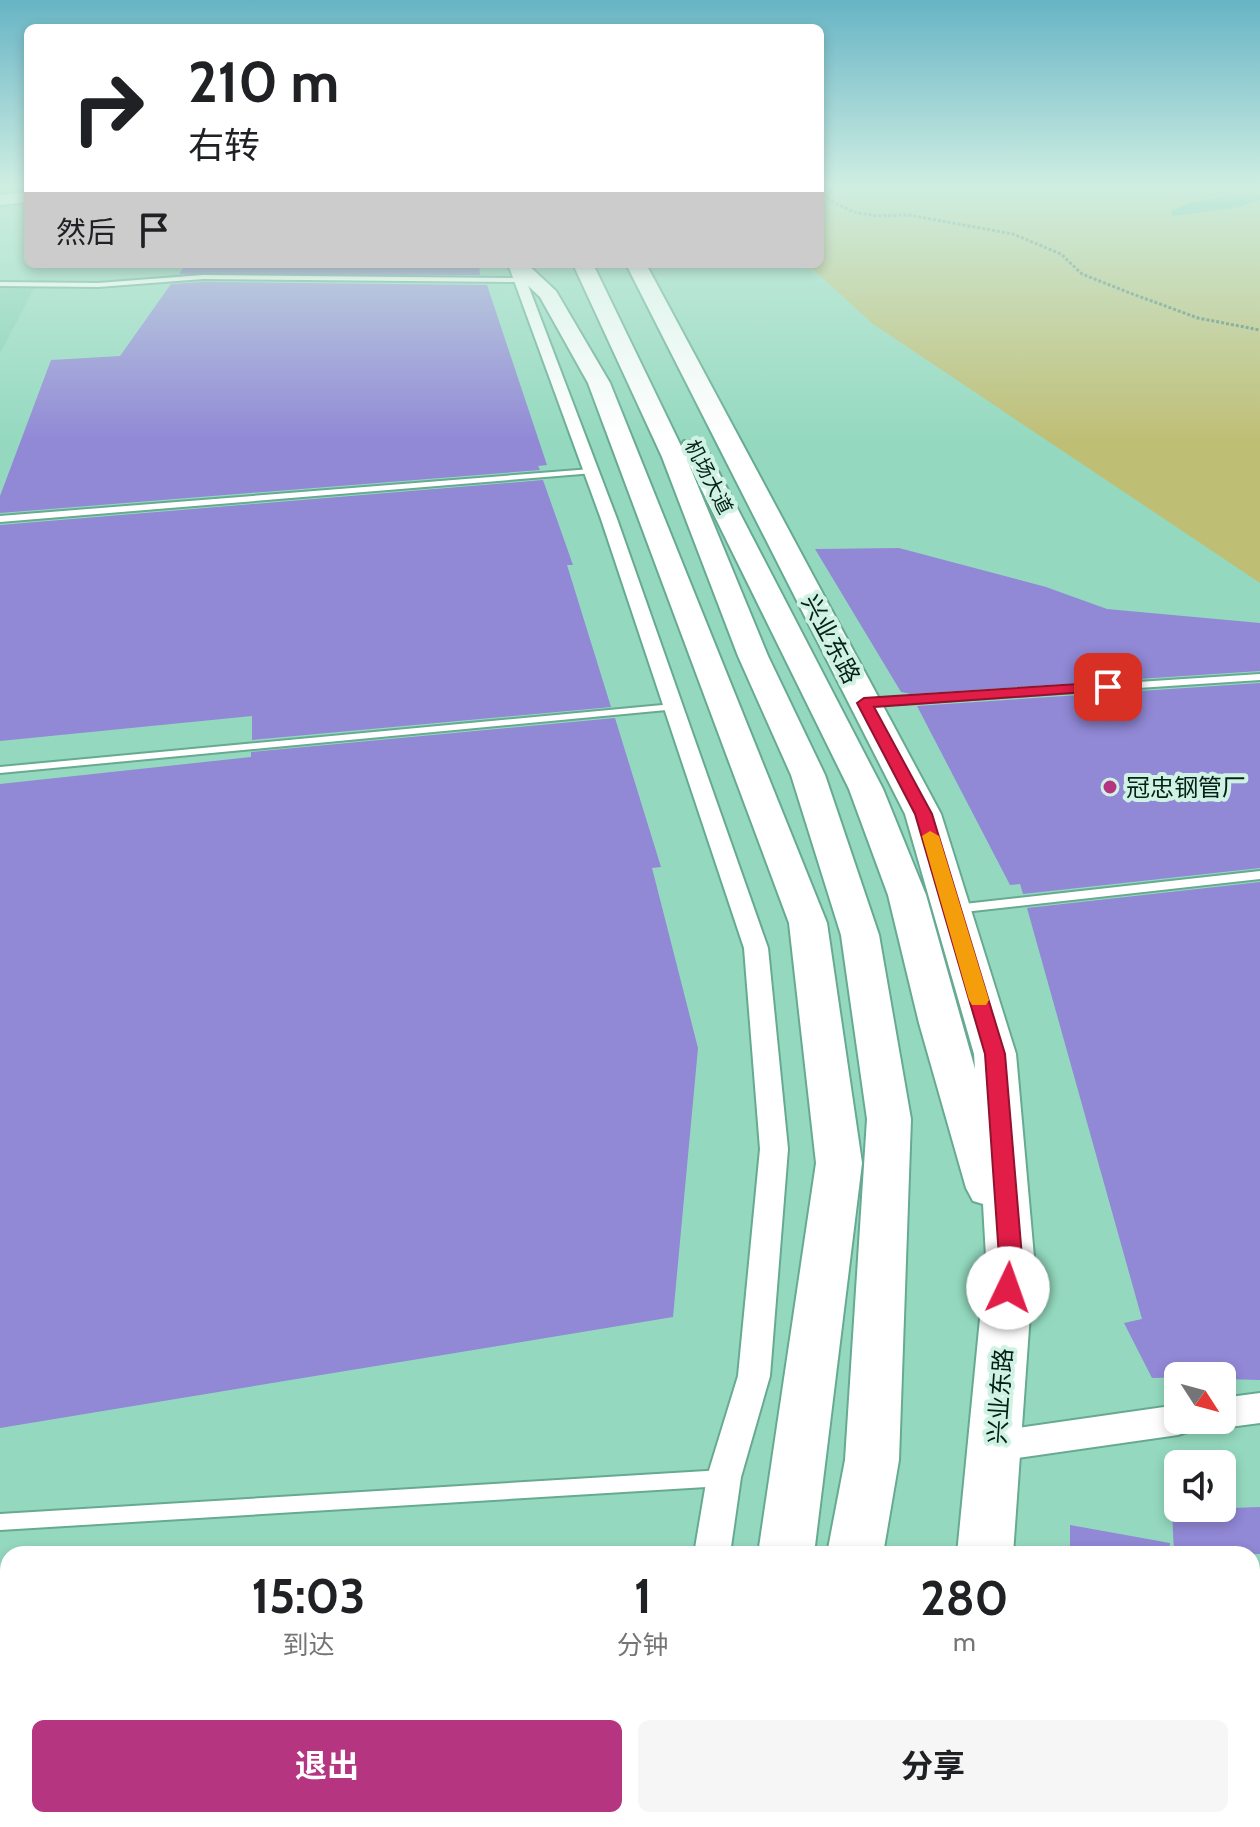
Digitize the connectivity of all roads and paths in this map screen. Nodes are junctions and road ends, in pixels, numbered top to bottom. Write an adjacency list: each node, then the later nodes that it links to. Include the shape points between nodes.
1 (428, 271): 8 (lane)
2 (517, 271): 10 (street)
3 (520, 271): 26 (main road, via 549,295 599,383 808,923 839,1163)
4 (586, 271): 27 (main road, via 674,457 753,656 808,775 860,935 889,1119 872,1460)
5 (608, 271): 18 (main road, 机场大道, via 866,789 907,895)
6 (640, 271): 13 (main road, 兴业东路)
7 (1079, 271): 9 (path, via 1198,318)
8 (0, 284)
9 (1260, 330)
10 (591, 471): 11 (lane); 14 (street)
11 (0, 519)
12 (1260, 677): 13 (lane)
13 (864, 703): 17 (main road, 兴业东路, via 923,814)
14 (673, 707): 15 (lane); 23 (street, via 756,948 774,1149 754,1376)
15 (0, 770)
16 (1260, 875): 17 (lane)
17 (952, 910): 18 (main road, 兴业东路, via 995,1054)
18 (1010, 1257): 22 (main road, 兴业东路)
19 (1260, 1408): 20 (street)
20 (1236, 1411)
21 (1164, 1422): 22 (street)
22 (997, 1446): 28 (main road, 兴业东路)
23 (724, 1477): 24 (lane); 25 (street)
24 (0, 1522)
25 (713, 1546)
26 (787, 1546)
27 (856, 1546)
28 (986, 1546)

